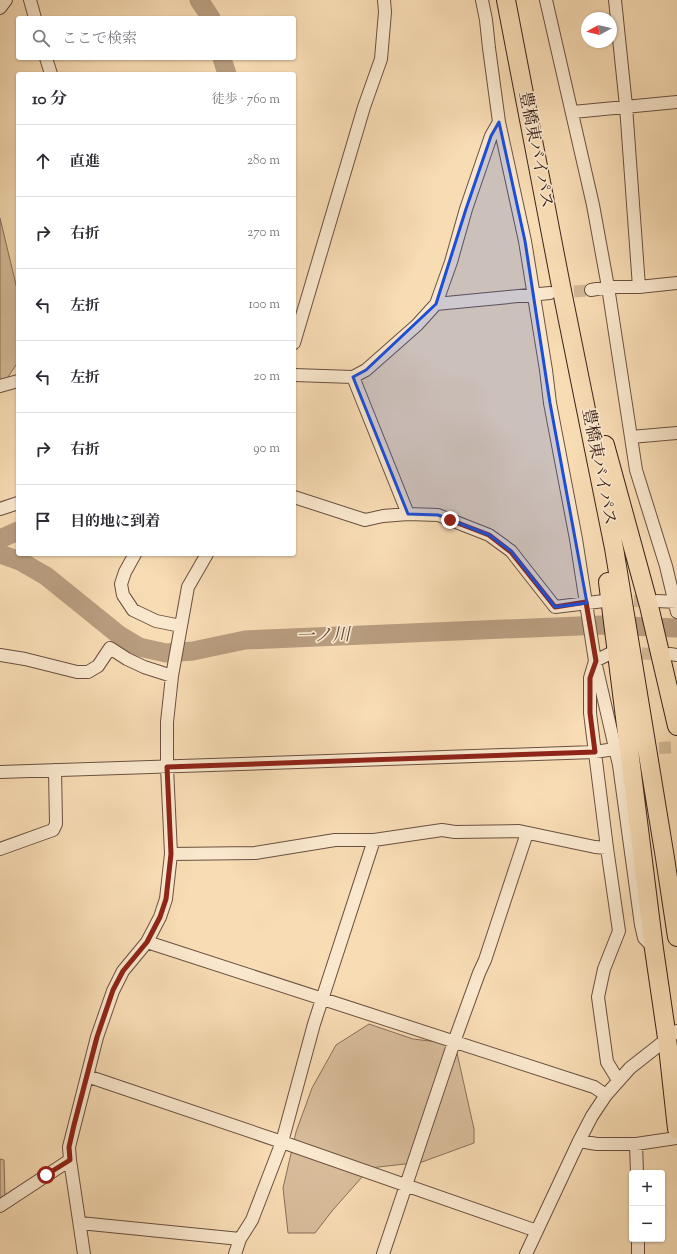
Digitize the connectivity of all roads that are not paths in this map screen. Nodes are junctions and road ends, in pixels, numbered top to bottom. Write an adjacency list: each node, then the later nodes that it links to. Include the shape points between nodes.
1 (6, 0): 8 (street)
2 (30, 0): 9 (street)
3 (384, 0): 23 (street, via 381,59 364,107)
4 (482, 0): 15 (street)
5 (506, 0): 19 (highway, 豊橋東バイパス)
6 (546, 0): 14 (street)
7 (615, 0): 13 (street)
8 (0, 8)
9 (34, 16)
10 (47, 60): 11 (street)
11 (50, 72)
12 (677, 102): 13 (street)
13 (626, 106): 14 (street); 18 (street)
14 (572, 112): 17 (street, via 593,204)
15 (499, 122): 21 (street); 22 (street, via 491,136)
16 (677, 283): 18 (street)
17 (608, 287): 18 (street); 20 (street); 29 (street)
18 (640, 287)
19 (556, 290): 21 (street); 36 (highway, 豊橋東バイパス, via 614,548 607,577); 37 (highway, via 590,385 618,495)
20 (591, 290)
21 (534, 294): 22 (street); 38 (street, via 550,403)
22 (436, 304): 25 (street, via 417,325 366,370)
23 (296, 336)
24 (296, 375): 25 (street)
25 (353, 377): 33 (street)
26 (16, 382): 27 (street)
27 (0, 386)
28 (677, 433): 29 (street)
29 (631, 437): 39 (street, via 636,470)
30 (296, 497): 33 (street, via 365,520)
31 (16, 504): 32 (street)
32 (0, 509)
33 (408, 514): 38 (street, via 438,515 489,535 511,552 555,607)
34 (134, 556): 40 (street, via 121,584 123,596 134,610)
35 (206, 556): 40 (street, via 188,587)
36 (613, 604): 38 (street); 41 (highway)
37 (653, 604): 39 (street); 42 (highway)
38 (587, 606): 44 (street)
39 (676, 606)
40 (180, 630): 45 (street)
41 (619, 650): 44 (street); 57 (highway, via 666,858); 59 (highway)
42 (669, 652): 46 (highway)
43 (0, 655): 45 (street, via 77,672 88,672 98,666 110,648 144,667)
44 (596, 661): 48 (street, via 590,678 590,713); 59 (street, via 619,765 644,938)
45 (173, 675): 49 (street, via 167,722)
46 (677, 726)
47 (608, 750): 48 (street)
48 (595, 752): 49 (street); 54 (street)
49 (167, 767): 50 (street); 56 (street)
50 (55, 770): 51 (street); 55 (street, via 56,824 53,830)
51 (0, 772)
52 (527, 833): 53 (street, via 442,830); 54 (street); 62 (street, via 485,960 478,972)
53 (374, 840): 56 (street, via 335,840 255,853); 60 (street)
54 (607, 848): 64 (street, via 619,931 604,968 598,997 607,1062)
55 (0, 850)
56 (171, 854): 58 (street, via 166,899)
57 (677, 937)
58 (147, 942): 60 (street); 63 (street, via 123,971 113,990)
59 (654, 949): 61 (highway)
60 (322, 999): 62 (street); 68 (street)
61 (674, 1033): 64 (street); 66 (highway)
62 (454, 1042): 65 (street, via 594,1087); 73 (street)
63 (87, 1076): 68 (street); 71 (street, via 69,1147)
64 (618, 1080): 65 (street)
65 (606, 1095): 69 (street)
66 (677, 1129)
67 (677, 1138): 70 (street)
68 (282, 1142): 73 (street); 77 (street, via 252,1220)
69 (579, 1142): 70 (street); 76 (street)
70 (636, 1144): 72 (street)
71 (70, 1160): 74 (street); 75 (street)
72 (637, 1170)
73 (406, 1185): 76 (street); 81 (street)
74 (0, 1206)
75 (80, 1223): 77 (street); 79 (street)
76 (537, 1231): 82 (street)
77 (240, 1239): 80 (street)
78 (638, 1242): 83 (street)
79 (84, 1254)
80 (235, 1254)
81 (383, 1254)
82 (526, 1254)
83 (638, 1254)

